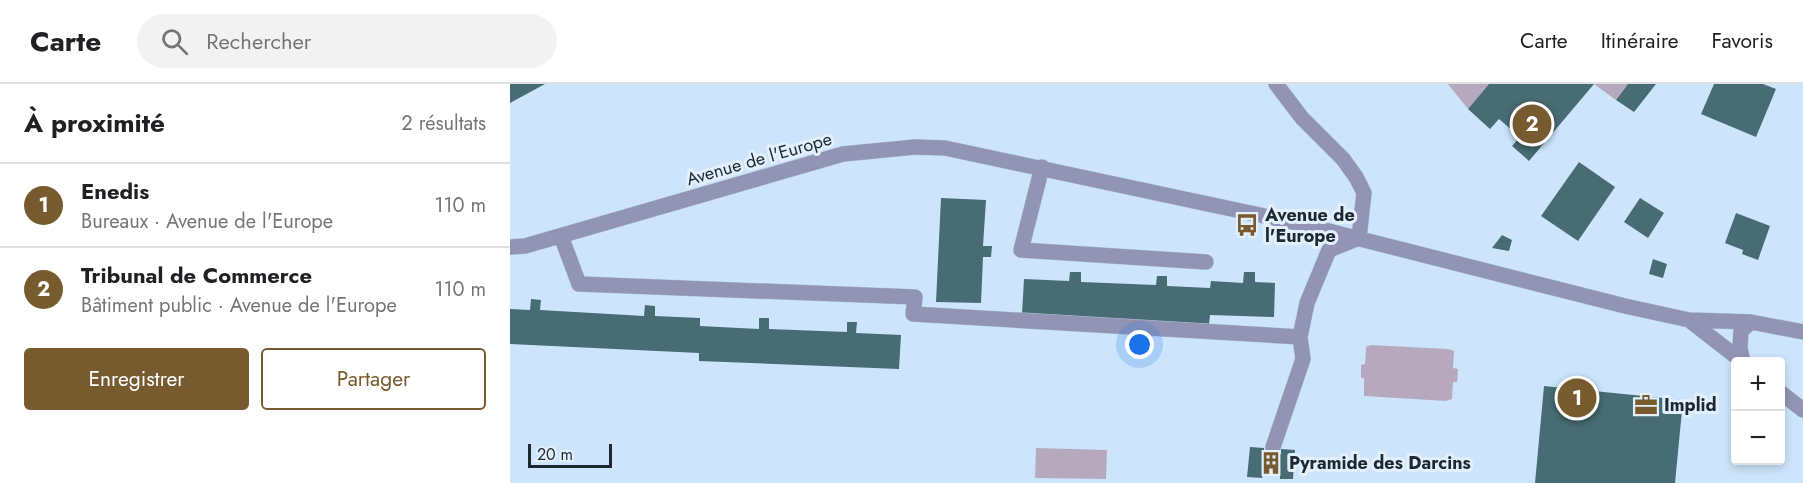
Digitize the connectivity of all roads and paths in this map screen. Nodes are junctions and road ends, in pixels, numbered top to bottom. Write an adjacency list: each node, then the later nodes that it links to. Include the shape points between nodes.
1 (1276, 84): 4 (street, via 1356,177 1364,193)
2 (1042, 167): 3 (street, Avenue de l'Europe, via 945,148 843,154); 4 (street, Avenue de l'Europe); 6 (street, via 1021,250)
3 (561, 236): 5 (street, Avenue de l'Europe); 10 (street, via 579,284 915,297 913,314)
4 (1359, 238): 7 (street, Avenue de l'Europe); 10 (street, via 1329,250 1307,303)
5 (510, 247)
6 (1206, 262)
7 (1689, 320): 8 (street, Avenue de l'Europe); 11 (street, Avenue de l'Europe)
8 (1751, 322): 9 (street, Avenue de l'Europe); 12 (street, via 1741,331)
9 (1803, 332)
10 (1300, 337): 15 (street, via 1303,358)
11 (1737, 357)
12 (1742, 357)
13 (1785, 396): 14 (street)
14 (1803, 410)
15 (1274, 447)

